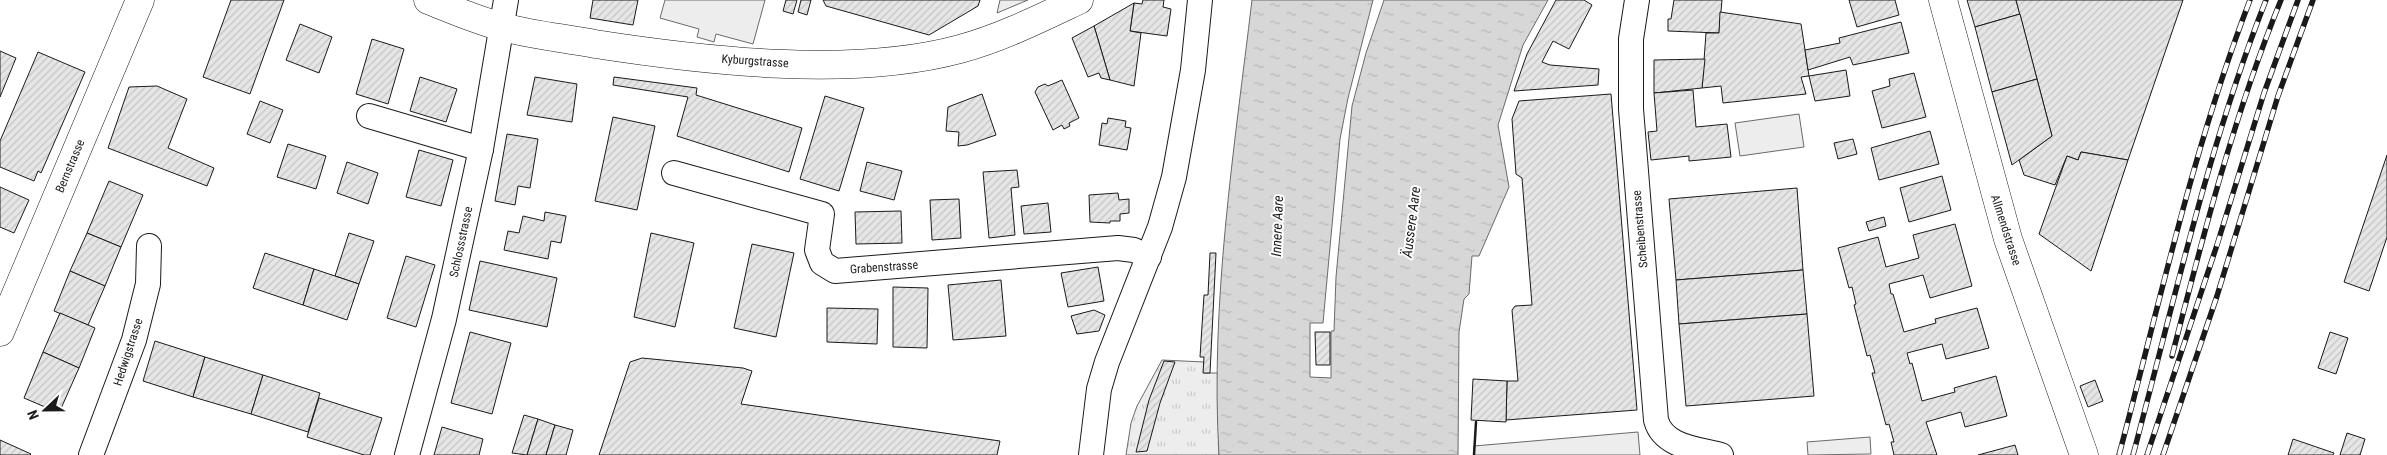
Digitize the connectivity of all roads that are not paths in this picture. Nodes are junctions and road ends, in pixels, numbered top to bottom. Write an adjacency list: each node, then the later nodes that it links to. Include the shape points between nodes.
1 (140, 0): 14 (main road, Bernstrasse)
2 (428, 0): 8 (main road, Kyburgstrasse)
3 (506, 0): 8 (street, Schlossstrasse)
4 (1079, 0): 8 (main road, Kyburgstrasse, via 1038,20 960,49 889,61 787,64 691,56 639,51)
5 (1200, 0): 13 (street, via 1183,131 1168,201)
6 (1637, 0): 15 (street, Scheibenstrasse, via 1631,39 1631,109 1656,420 1662,434)
7 (1942, 0): 20 (main road, Allmendstrasse, via 2005,231)
8 (500, 26): 10 (street, Schlossstrasse)
9 (369, 116): 10 (street)
10 (480, 149): 17 (street, Schlossstrasse, via 444,319)
11 (674, 173): 13 (street, Grabenstrasse, via 822,214 817,250 822,263 835,271 1118,248 1134,250)
12 (149, 246): 16 (street, Hedwigstrasse, via 148,284 134,340)
13 (1149, 257): 18 (street, via 1107,362)
14 (0, 332)
15 (1681, 450): 19 (street, Scheibenstrasse)
16 (91, 455)
17 (407, 455)
18 (1090, 455)
19 (1721, 455)
20 (2084, 455)

